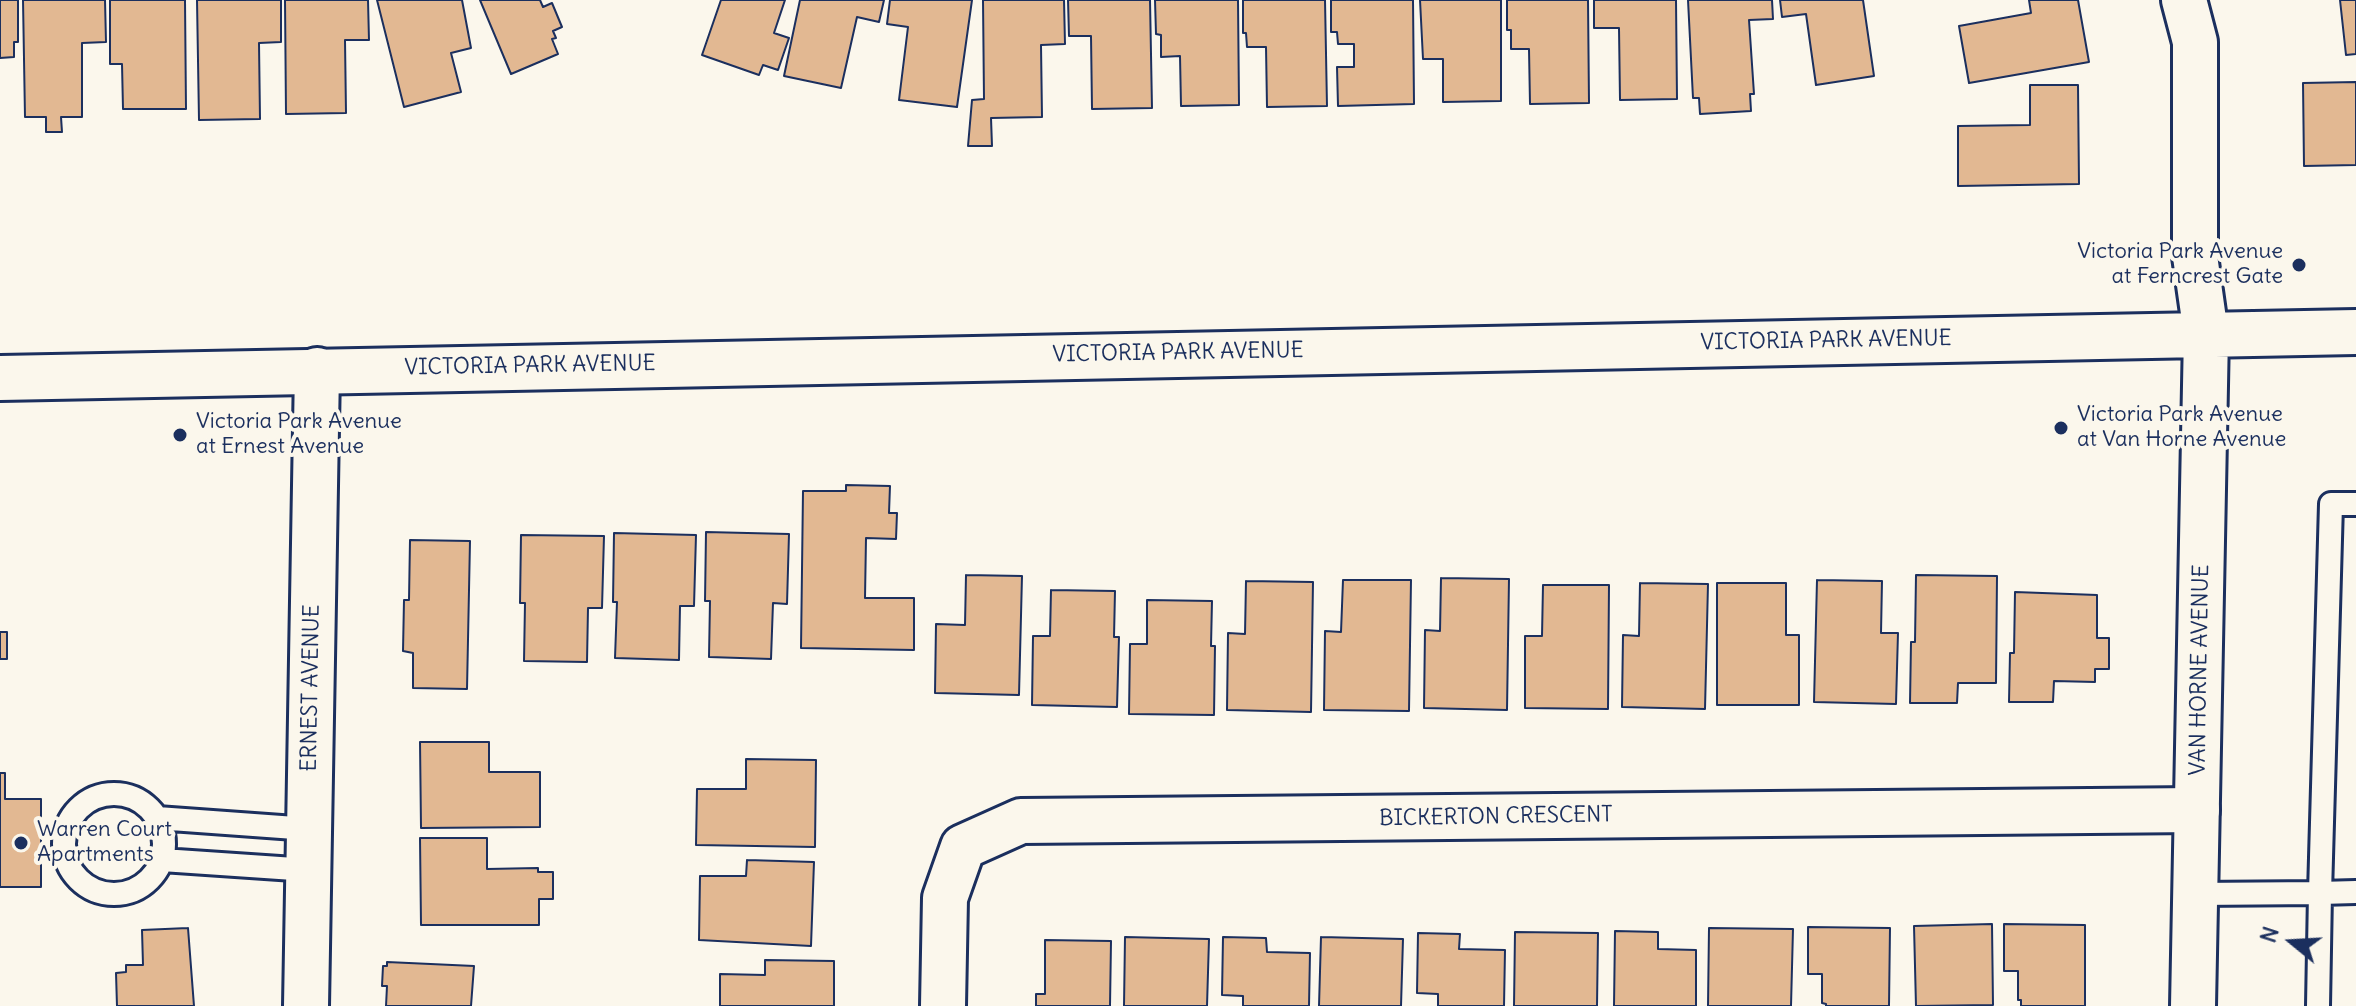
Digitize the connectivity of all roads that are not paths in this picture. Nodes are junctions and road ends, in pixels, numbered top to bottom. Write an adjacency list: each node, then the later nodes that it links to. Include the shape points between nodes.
1 (2184, 0): 3 (street, VAN HORNE AVENUE, via 2195,42 2195,256)
2 (2356, 332): 3 (street, VICTORIA PARK AVENUE)
3 (2206, 334): 4 (street, VICTORIA PARK AVENUE); 7 (street, VAN HORNE AVENUE)
4 (317, 370): 5 (street, VICTORIA PARK AVENUE); 9 (street, ERNEST AVENUE)
5 (0, 378)
6 (2356, 504): 12 (lane, via 2331,504)
7 (2197, 810): 13 (street, VAN HORNE AVENUE); 15 (street, BICKERTON CRESCENT, via 1021,821 963,847 945,898)
8 (157, 818): 9 (lane); 10 (lane, via 163,831); 10 (lane, via 131,796 97,796 70,818 63,850 78,881 109,895 142,887)
9 (309, 849): 10 (lane); 14 (street, ERNEST AVENUE)
10 (162, 860)
11 (2356, 892): 12 (lane)
12 (2320, 893): 13 (lane); 17 (lane)
13 (2195, 894): 16 (street, VAN HORNE AVENUE)
14 (306, 1006)
15 (943, 1006)
16 (2193, 1006)
17 (2318, 1006)

